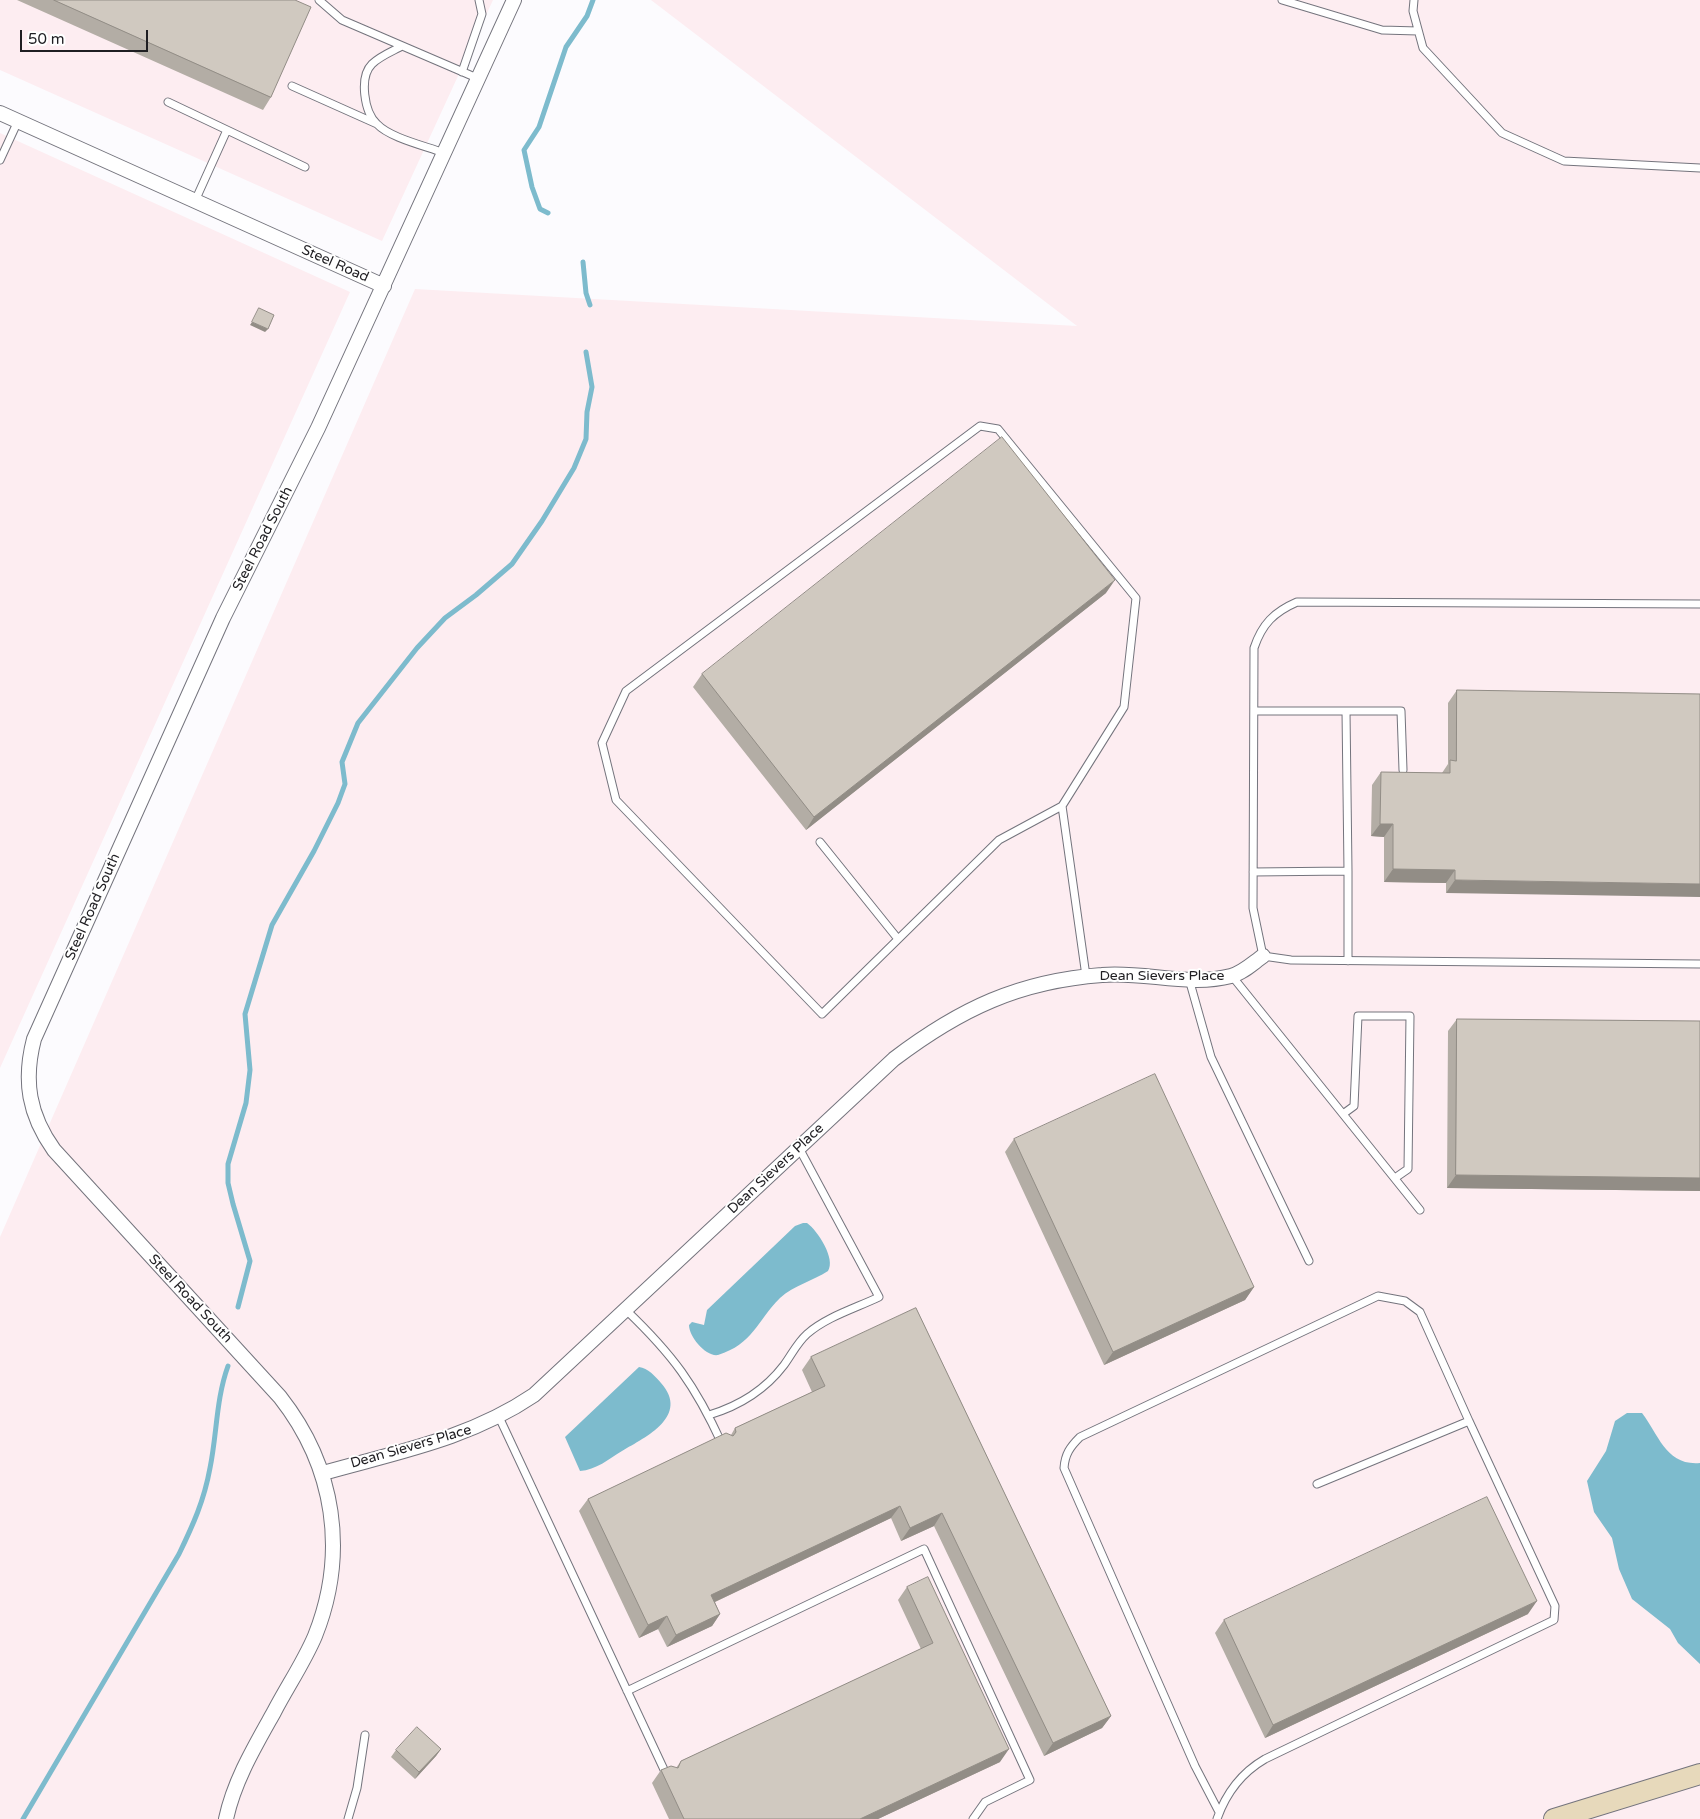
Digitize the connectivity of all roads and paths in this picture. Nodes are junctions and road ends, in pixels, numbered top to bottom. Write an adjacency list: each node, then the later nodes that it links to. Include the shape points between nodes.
1 (319, 0): 7 (lane, via 342,20)
2 (479, 0): 8 (lane, via 482,14)
3 (514, 0): 9 (street, Steel Road)
4 (1282, 0): 6 (lane, via 1382,30)
5 (1414, 0): 6 (lane)
6 (1418, 31): 19 (lane, via 1423,48 1502,133 1564,161)
7 (402, 46): 8 (lane); 14 (lane, via 372,64 365,79 366,107)
8 (462, 72): 9 (lane)
9 (477, 78): 16 (street, Steel Road)
10 (292, 86): 14 (lane)
11 (168, 102): 15 (lane)
12 (0, 112): 13 (street, Steel Road)
13 (18, 121): 17 (lane); 20 (street, Steel Road)
14 (377, 124): 16 (lane)
15 (228, 130): 18 (lane); 20 (lane)
16 (444, 153): 21 (street, Steel Road)
17 (0, 160)
18 (305, 167)
19 (1700, 168)
20 (194, 202): 21 (street, Steel Road)
21 (384, 286): 47 (street, Steel Road South, via 318,428 223,618 34,1039 27,1076 29,1100 35,1118 54,1150 280,1397 312,1446)
22 (1700, 604): 23 (lane, via 1297,602 1273,614 1258,636 1254,648)
23 (1254, 711): 24 (lane); 29 (lane)
24 (1346, 711): 25 (lane, via 1401,710); 28 (lane)
25 (1403, 770)
26 (1062, 806): 30 (lane, via 999,840); 30 (lane, via 1124,707 1136,598 998,428 980,426 626,691 602,743 616,800 822,1014); 34 (lane)
27 (820, 842): 30 (lane)
28 (1348, 871): 29 (lane); 32 (lane)
29 (1253, 872): 31 (lane, via 1253,908)
30 (898, 939)
31 (1263, 956): 32 (lane); 35 (street, Dean Sievers Place)
32 (1348, 961): 33 (lane)
33 (1700, 964)
34 (1086, 976): 36 (street, Dean Sievers Place, via 1134,974); 38 (street, Dean Sievers Place, via 1014,992 978,1006 931,1032 894,1059)
35 (1232, 976): 36 (street, Dean Sievers Place); 37 (lane)
36 (1189, 979): 41 (lane, via 1211,1057)
37 (1343, 1114): 39 (lane); 39 (lane, via 1354,1106 1358,1016 1410,1016 1408,1168)
38 (799, 1148): 42 (street, Dean Sievers Place); 43 (lane, via 879,1297 814,1329 758,1392)
39 (1395, 1178): 40 (lane)
40 (1420, 1210)
41 (1309, 1261)
42 (626, 1310): 43 (lane, via 670,1355); 44 (street, Dean Sievers Place, via 534,1395)
43 (709, 1415): 46 (lane)
44 (499, 1417): 47 (street, Dean Sievers Place, via 465,1433); 49 (lane)
45 (1469, 1420): 48 (lane); 53 (lane, via 1555,1606 1554,1620 1265,1759 1241,1778 1228,1794); 53 (lane, via 1420,1312 1405,1301 1378,1296 1080,1437 1069,1448 1064,1468)
46 (722, 1444)
47 (322, 1473): 54 (street, Steel Road South, via 331,1514 333,1548 326,1605 314,1637 246,1764)
48 (1317, 1484)
49 (627, 1691): 52 (lane); 56 (lane, via 924,1549 1030,1780 985,1802)
50 (365, 1735): 55 (lane, via 357,1788)
51 (1700, 1774): 57 (street)
52 (667, 1776)
53 (1218, 1815)
54 (226, 1819)
55 (348, 1819)
56 (973, 1819)
57 (1554, 1819)

